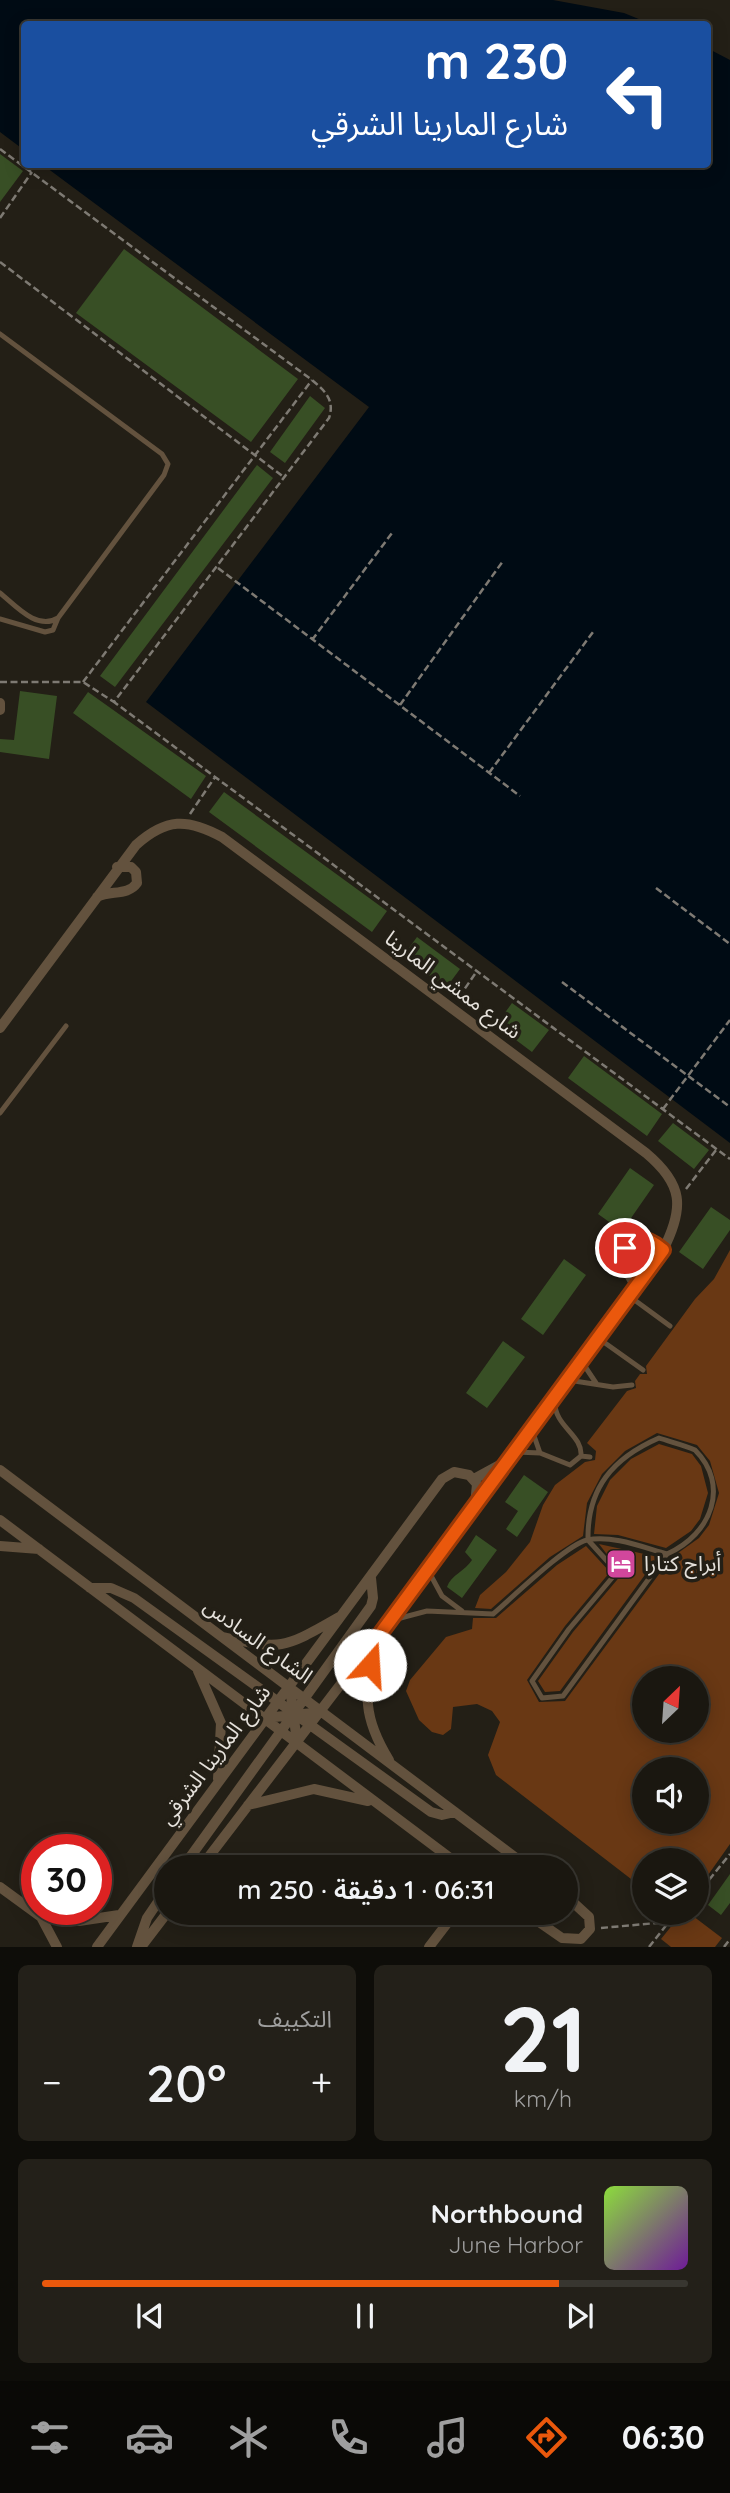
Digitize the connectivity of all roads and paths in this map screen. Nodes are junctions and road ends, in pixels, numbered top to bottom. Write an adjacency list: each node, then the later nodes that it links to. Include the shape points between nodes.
1 (0, 149): 2 (path)
2 (21, 164)
3 (26, 168): 4 (path)
4 (32, 172): 5 (path); 8 (path)
5 (0, 218)
6 (0, 262): 9 (path)
7 (0, 334): 15 (lane, via 162,454 168,464)
8 (312, 380): 9 (path); 10 (path, via 327,394 331,412)
9 (255, 455): 10 (path); 20 (path)
10 (285, 478): 13 (path)
11 (392, 533): 18 (path)
12 (503, 561): 23 (path)
13 (216, 567): 18 (path); 21 (path)
14 (0, 593): 15 (lane, via 38,621)
15 (58, 618): 16 (lane, via 49,632)
16 (0, 619)
17 (593, 632): 25 (path)
18 (312, 640): 23 (path)
19 (0, 682): 20 (path)
20 (83, 682): 21 (path)
21 (114, 702): 26 (path)
22 (0, 703): 24 (street)
23 (400, 705): 25 (path)
24 (0, 710)
25 (489, 773): 27 (path)
26 (215, 777): 28 (path); 33 (path)
27 (520, 796)
28 (184, 822): 29 (street, via 149,834); 35 (street, شارع ممشي المارينا, via 222,837)
29 (117, 867): 31 (street); 31 (street, via 125,865 136,872 133,888)
30 (656, 888): 32 (path)
31 (92, 900): 38 (street)
32 (730, 944)
33 (477, 971): 35 (path); 41 (path)
34 (562, 982): 39 (path)
35 (451, 1008): 45 (street, شارع ممشي المارينا, via 646,1153 670,1176)
36 (730, 1020): 39 (path)
37 (66, 1026): 42 (lane)
38 (0, 1028)
39 (688, 1076): 40 (path); 41 (path)
40 (730, 1107)
41 (663, 1109): 43 (path)
42 (0, 1113)
43 (717, 1149): 44 (path); 45 (path)
44 (730, 1158)
45 (678, 1200): 46 (street, شارع المارينا الشرقي, via 673,1230)
46 (663, 1250): 47 (street, شارع المارينا الشرقي); 47 (street, via 645,1239 625,1248 623,1264)
47 (632, 1292): 48 (lane); 49 (street, شارع المارينا الشرقي)
48 (670, 1326)
49 (598, 1338): 50 (street, شارع المارينا الشرقي); 51 (lane)
50 (582, 1362): 52 (street, شارع المارينا الشرقي); 53 (lane)
51 (643, 1370)
52 (568, 1380): 53 (lane); 55 (street, شارع المارينا الشرقي)
53 (596, 1382): 54 (lane, via 613,1387)
54 (632, 1385)
55 (556, 1396): 56 (street, شارع المارينا الشرقي); 59 (lane, via 556,1416 580,1444)
56 (532, 1430): 57 (lane); 58 (street, شارع المارينا الشرقي)
57 (540, 1453): 58 (lane); 59 (lane, via 570,1465)
58 (513, 1456): 63 (street, شارع المارينا الشرقي); 64 (street, شارع المارينا الشرقي)
59 (581, 1457): 60 (lane)
60 (590, 1457)
61 (0, 1469): 77 (street, الشارع السادس)
62 (720, 1471): 67 (lane, via 697,1451 659,1438 636,1448 603,1477 587,1516)
63 (474, 1479): 64 (street); 72 (street, شارع المارينا الشرقي, via 458,1471 442,1479)
64 (474, 1507): 71 (street, شارع المارينا الشرقي)
65 (0, 1520): 69 (street)
66 (710, 1526): 70 (lane, via 693,1542)
67 (588, 1540): 70 (lane, via 621,1541); 70 (lane, via 617,1572 532,1681 542,1698 563,1696); 74 (lane, via 557,1557 493,1614)
68 (0, 1546): 69 (street)
69 (39, 1549): 73 (street)
70 (667, 1554)
71 (428, 1570): 74 (lane, via 442,1595); 76 (street, شارع المارينا الشرقي)
72 (371, 1578): 75 (street, شارع المارينا الشرقي); 81 (street, via 371,1606)
73 (90, 1588): 79 (street); 82 (street, via 111,1588 134,1598)
74 (465, 1613): 76 (lane, via 427,1611)
75 (345, 1614): 77 (street, via 286,1645); 80 (street, شارع المارينا الشرقي)
76 (390, 1621): 78 (street, شارع المارينا الشرقي)
77 (219, 1637): 80 (street, الشارع السادس)
78 (375, 1641): 83 (street, شارع المارينا الشرقي); 89 (street, via 366,1689 367,1713)
79 (197, 1669): 85 (street); 90 (street, via 221,1723)
80 (290, 1688): 81 (street, الشارع السادس); 82 (street, شارع المارينا الشرقي); 84 (street)
81 (304, 1698): 83 (street, الشارع السادس); 84 (street)
82 (278, 1703): 84 (street); 85 (street, شارع المارينا الشرقي)
83 (322, 1712): 84 (street); 86 (street, شارع المارينا الشرقي); 89 (street, الشارع السادس)
84 (293, 1716): 85 (street); 86 (street); 87 (street); 88 (street)
85 (265, 1718): 87 (street); 90 (street, شارع المارينا الشرقي)
86 (310, 1727): 88 (street, شارع المارينا الشرقي); 93 (street, via 431,1812)
87 (283, 1732): 88 (street); 95 (street)
88 (297, 1742): 91 (street); 92 (street, شارع المارينا الشرقي)
89 (392, 1766): 93 (street, الشارع السادس)
90 (217, 1783): 104 (street, شارع المارينا الشرقي)
91 (378, 1804): 92 (street, via 314,1788); 97 (street)
92 (248, 1805): 96 (street, شارع المارينا الشرقي)
93 (455, 1812): 98 (street, الشارع السادس)
94 (730, 1854): 99 (path)
95 (192, 1855)
96 (210, 1855)
97 (446, 1855)
98 (512, 1855)
99 (709, 1880)
100 (0, 1887): 101 (street)
101 (21, 1902)
102 (578, 1905): 112 (street, via 589,1917)
103 (154, 1908): 117 (street)
104 (120, 1915): 105 (street); 116 (street, شارع المارينا الشرقي)
105 (112, 1916)
106 (45, 1925): 115 (street)
107 (157, 1925): 117 (street)
108 (446, 1925): 118 (street)
109 (543, 1925): 112 (street, via 572,1941)
110 (635, 1925): 112 (path)
111 (666, 1925): 114 (path)
112 (590, 1929)
113 (730, 1939): 120 (path)
114 (650, 1945): 119 (path)
115 (57, 1947)
116 (97, 1947)
117 (139, 1947)
118 (429, 1947)
119 (656, 1947)
120 (724, 1947)

